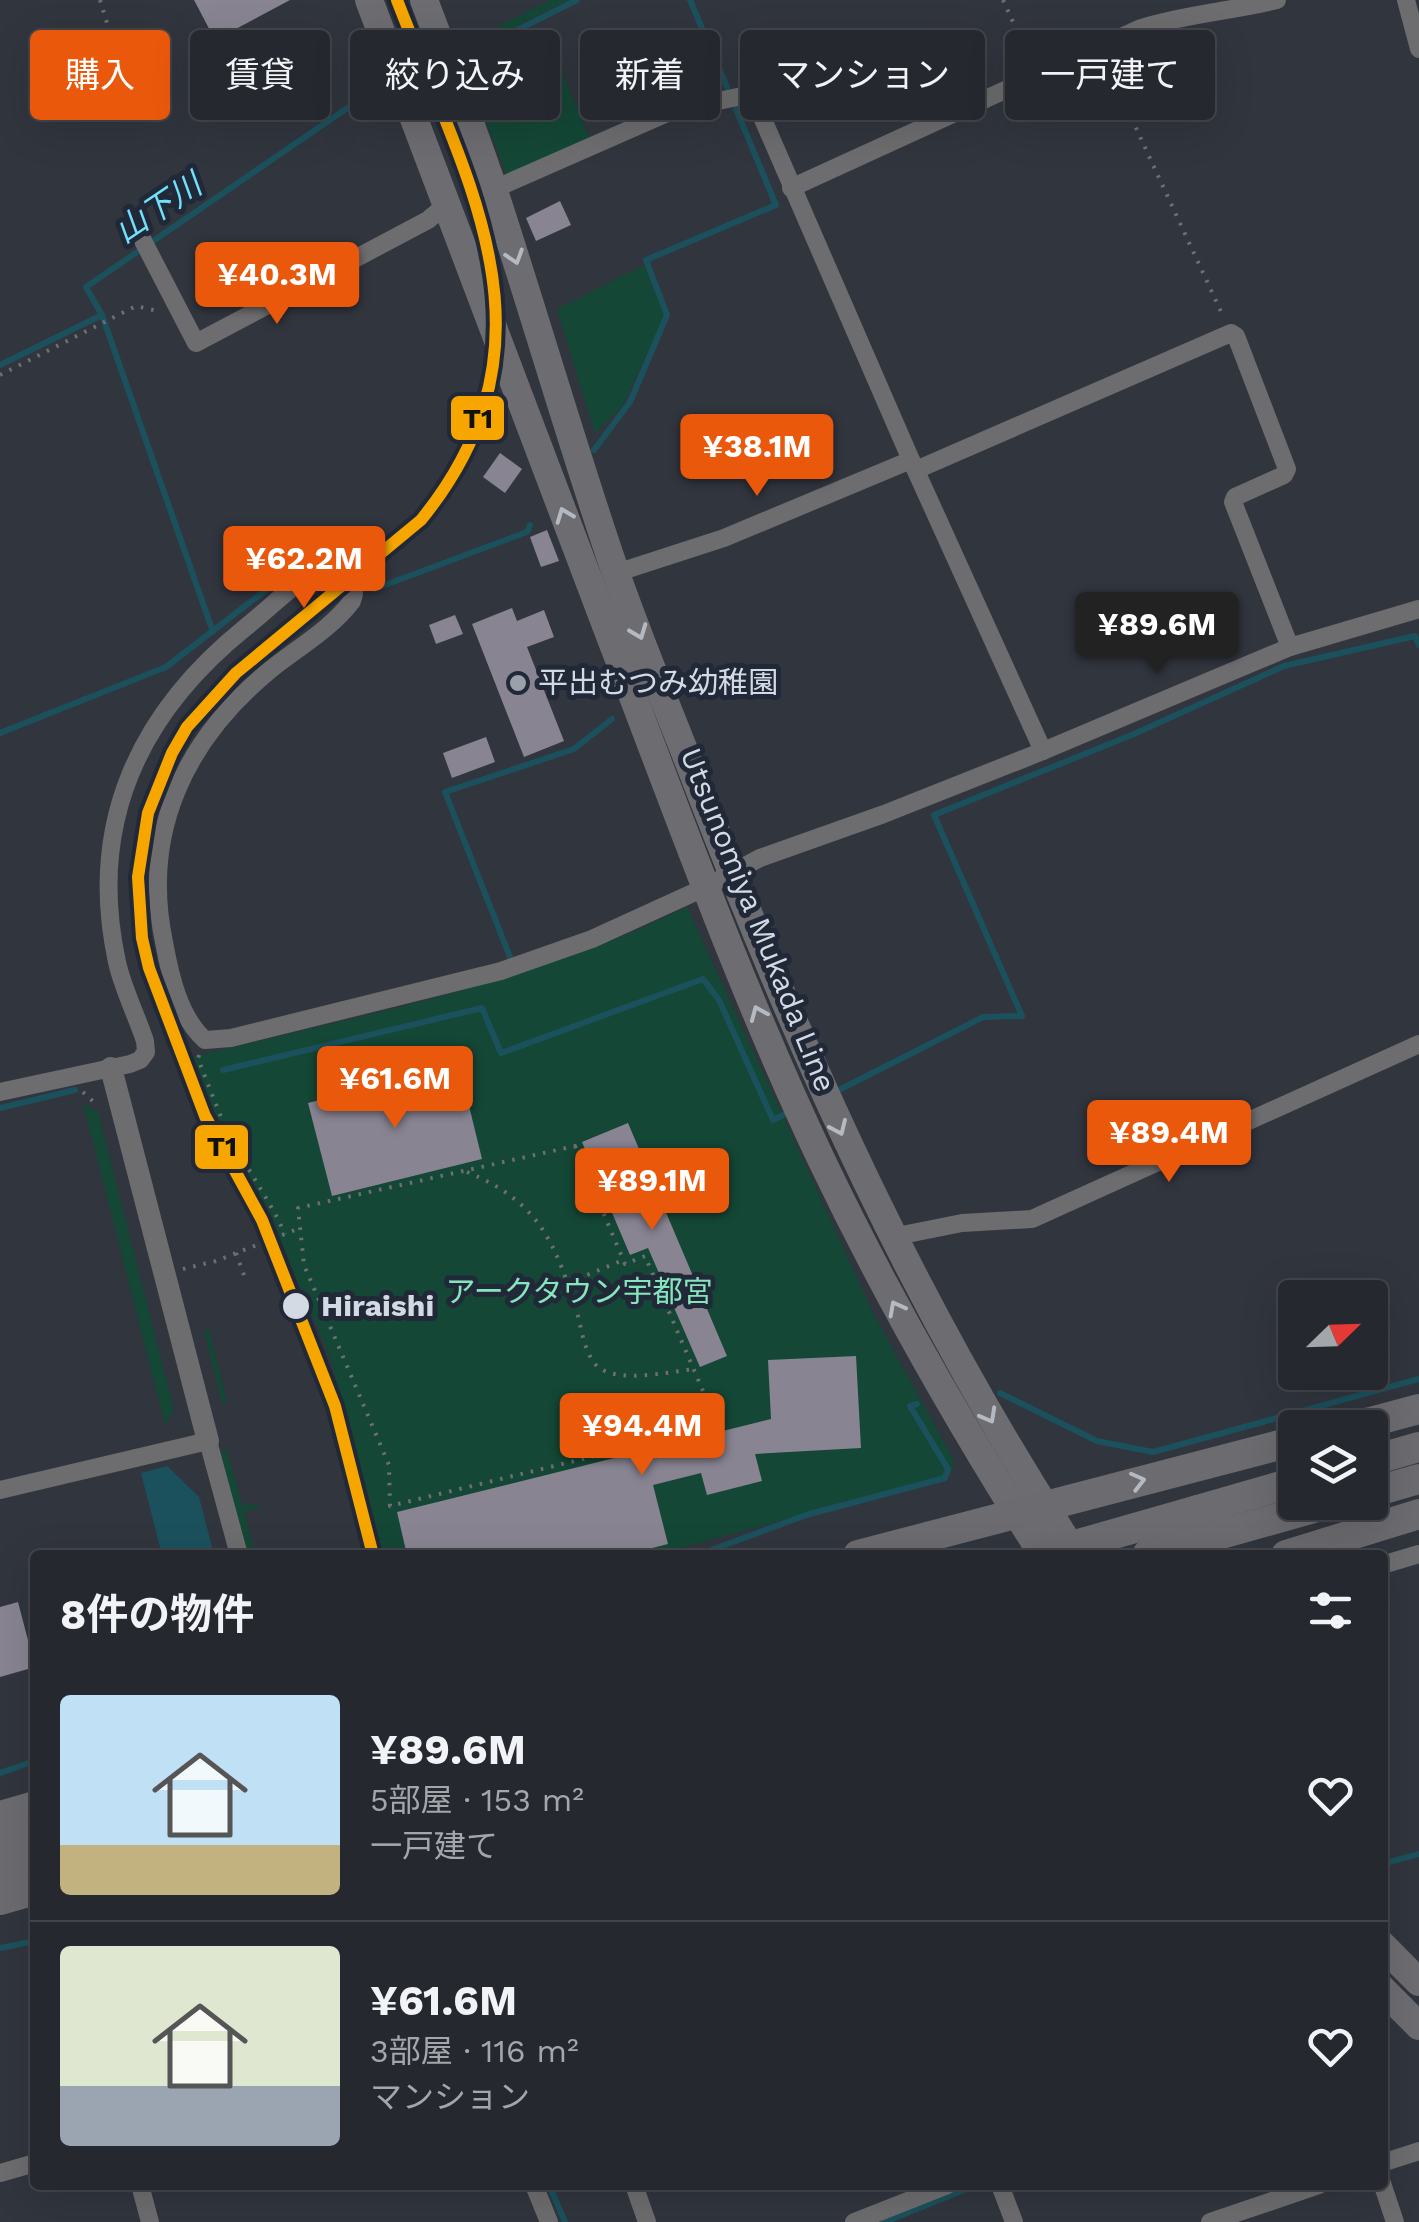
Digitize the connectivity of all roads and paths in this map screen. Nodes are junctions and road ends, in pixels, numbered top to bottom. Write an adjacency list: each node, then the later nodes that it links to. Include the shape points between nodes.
1 (100, 0): 8 (path)
2 (369, 0): 16 (main road, Utsunomiya Mukada Line)
3 (424, 0): 15 (main road, Utsunomiya Mukada Line)
4 (1003, 0): 9 (path)
5 (1277, 0): 7 (street)
6 (1406, 0): 11 (street)
7 (1234, 5): 10 (street)
8 (109, 30)
9 (1017, 30)
10 (1144, 30)
11 (1419, 49)
12 (1005, 91): 14 (street)
13 (1132, 120): 19 (path)
14 (791, 188): 15 (street, via 752,94 674,110); 21 (street)
15 (494, 189): 22 (main road, Utsunomiya Mukada Line, one-way to 22)
16 (447, 204): 17 (street, via 196,343); 27 (main road, Utsunomiya Mukada Line, one-way to 16)
17 (140, 234)
18 (160, 312): 20 (path, via 136,306)
19 (1231, 334): 21 (street); 24 (street, via 1287,469 1234,502)
20 (0, 375)
21 (913, 465): 22 (street); 25 (street)
22 (616, 573): 26 (main road, Utsunomiya Mukada Line, one-way to 26)
23 (1419, 608): 24 (street)
24 (1290, 647): 25 (street)
25 (1043, 751): 26 (street)
26 (731, 872): 27 (street); 35 (main road, Utsunomiya Mukada Line, one-way to 35, via 798,1037)
27 (706, 887): 28 (street, via 501,971); 54 (main road, Utsunomiya Mukada Line, one-way to 27, via 923,1358 859,1237)
28 (205, 1040): 30 (street, via 188,1020 159,917 162,834 174,793 216,722 352,602 355,584 342,567 316,570 200,667 142,745 113,835 108,886 118,964 146,1052); 34 (path, via 198,1059 236,1148)
29 (1419, 1044): 35 (street, via 1032,1219 962,1222)
30 (111, 1068): 31 (street); 46 (street)
31 (0, 1092)
32 (463, 1170): 33 (path, via 298,1208); 38 (path, via 575,1146); 42 (path, via 526,1206 548,1234)
33 (300, 1228): 34 (path); 43 (path, via 304,1265 389,1465 390,1506 718,1426)
34 (285, 1234): 36 (path)
35 (892, 1237): 54 (main road, Utsunomiya Mukada Line, one-way to 54, via 1010,1454)
36 (262, 1243): 37 (path); 39 (path)
37 (236, 1253): 40 (path); 41 (path)
38 (624, 1260): 42 (path); 43 (path, via 644,1256)
39 (272, 1268)
40 (182, 1270)
41 (246, 1278)
42 (568, 1283): 43 (path, via 598,1368 626,1376)
43 (694, 1369)
44 (1419, 1409): 45 (highway)
45 (1388, 1417)
46 (208, 1441): 52 (street); 58 (street)
47 (1278, 1445): 54 (highway, one-way to 47)
48 (1419, 1447): 49 (highway)
49 (1388, 1456)
50 (1419, 1479): 51 (highway)
51 (1388, 1488)
52 (0, 1490)
53 (1278, 1490): 57 (highway)
54 (1030, 1509): 59 (highway); 60 (main road, Utsunomiya Mukada Line); 62 (main road, Utsunomiya Mukada Line)
55 (1278, 1512): 57 (highway)
56 (1419, 1514): 64 (highway)
57 (1204, 1524): 61 (highway, bridge); 63 (highway)
58 (238, 1550)
59 (877, 1550)
60 (1040, 1550)
61 (1067, 1550)
62 (1071, 1550)
63 (1156, 1550)
64 (1302, 1550)
65 (1419, 1554): 66 (street)
66 (1388, 1563)
67 (30, 1807): 68 (highway)
68 (0, 1816)
69 (30, 1833): 70 (highway)
70 (0, 1841)
71 (30, 1862): 72 (highway)
72 (0, 1871)
73 (30, 1891): 74 (highway)
74 (0, 1900)
75 (1388, 1951): 76 (main road)
76 (1419, 1982)
77 (1388, 1995): 78 (main road)
78 (1419, 2026)
79 (1419, 2151): 80 (street)
80 (1388, 2162)
81 (30, 2164): 82 (street)
82 (0, 2172)
83 (141, 2190): 90 (street)
84 (536, 2190): 91 (street)
85 (636, 2190): 92 (street)
86 (935, 2190): 93 (street)
87 (1002, 2190): 94 (street)
88 (1304, 2190): 95 (street)
89 (1384, 2190): 96 (street)
90 (150, 2222)
91 (550, 2222)
92 (647, 2222)
93 (854, 2222)
94 (1014, 2222)
95 (1210, 2222)
96 (1395, 2222)

